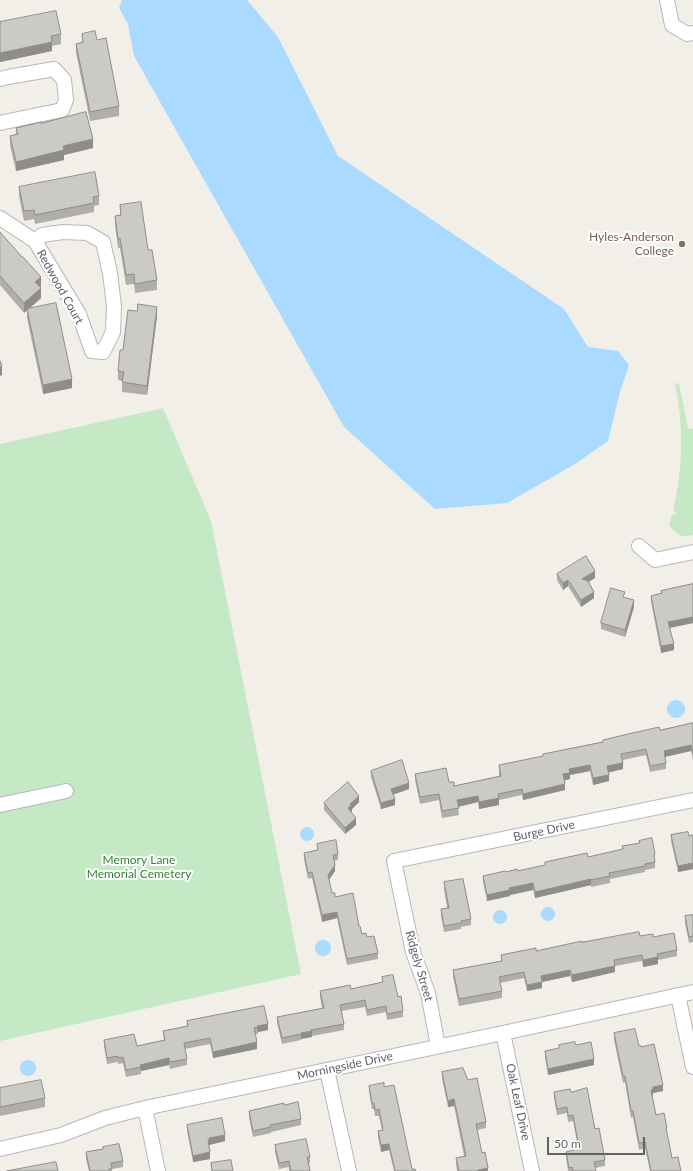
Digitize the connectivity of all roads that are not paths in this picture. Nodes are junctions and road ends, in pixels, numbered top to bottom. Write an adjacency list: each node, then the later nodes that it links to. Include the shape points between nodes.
1 (667, 0): 2 (street, via 672,25 686,34)
2 (693, 33)
3 (0, 79): 4 (street, via 54,69 64,80 66,100 62,110)
4 (0, 123)
5 (0, 218): 6 (street, Redwood Court)
6 (35, 241): 6 (street, Redwood Court, via 42,236 63,232 87,232 103,242 114,306 113,332 103,352 92,351 79,314)
7 (639, 546): 8 (street, via 655,560)
8 (693, 552)
9 (66, 791): 11 (street)
10 (693, 800): 12 (street, Burge Drive)
11 (0, 805)
12 (394, 861): 16 (street, Ridgely Street, via 413,952 428,993)
13 (693, 992): 14 (street, Morningside Drive)
14 (678, 995): 15 (street, Morningside Drive); 17 (street)
15 (503, 1033): 16 (street, Morningside Drive); 23 (street, Oak Leaf Drive)
16 (438, 1046): 18 (street, Morningside Drive)
17 (693, 1067)
18 (327, 1070): 19 (street, Morningside Drive); 22 (street)
19 (145, 1108): 20 (street, Morningside Drive, via 105,1118 60,1135); 21 (street)
20 (0, 1149)
21 (158, 1171)
22 (349, 1171)
23 (532, 1171)

